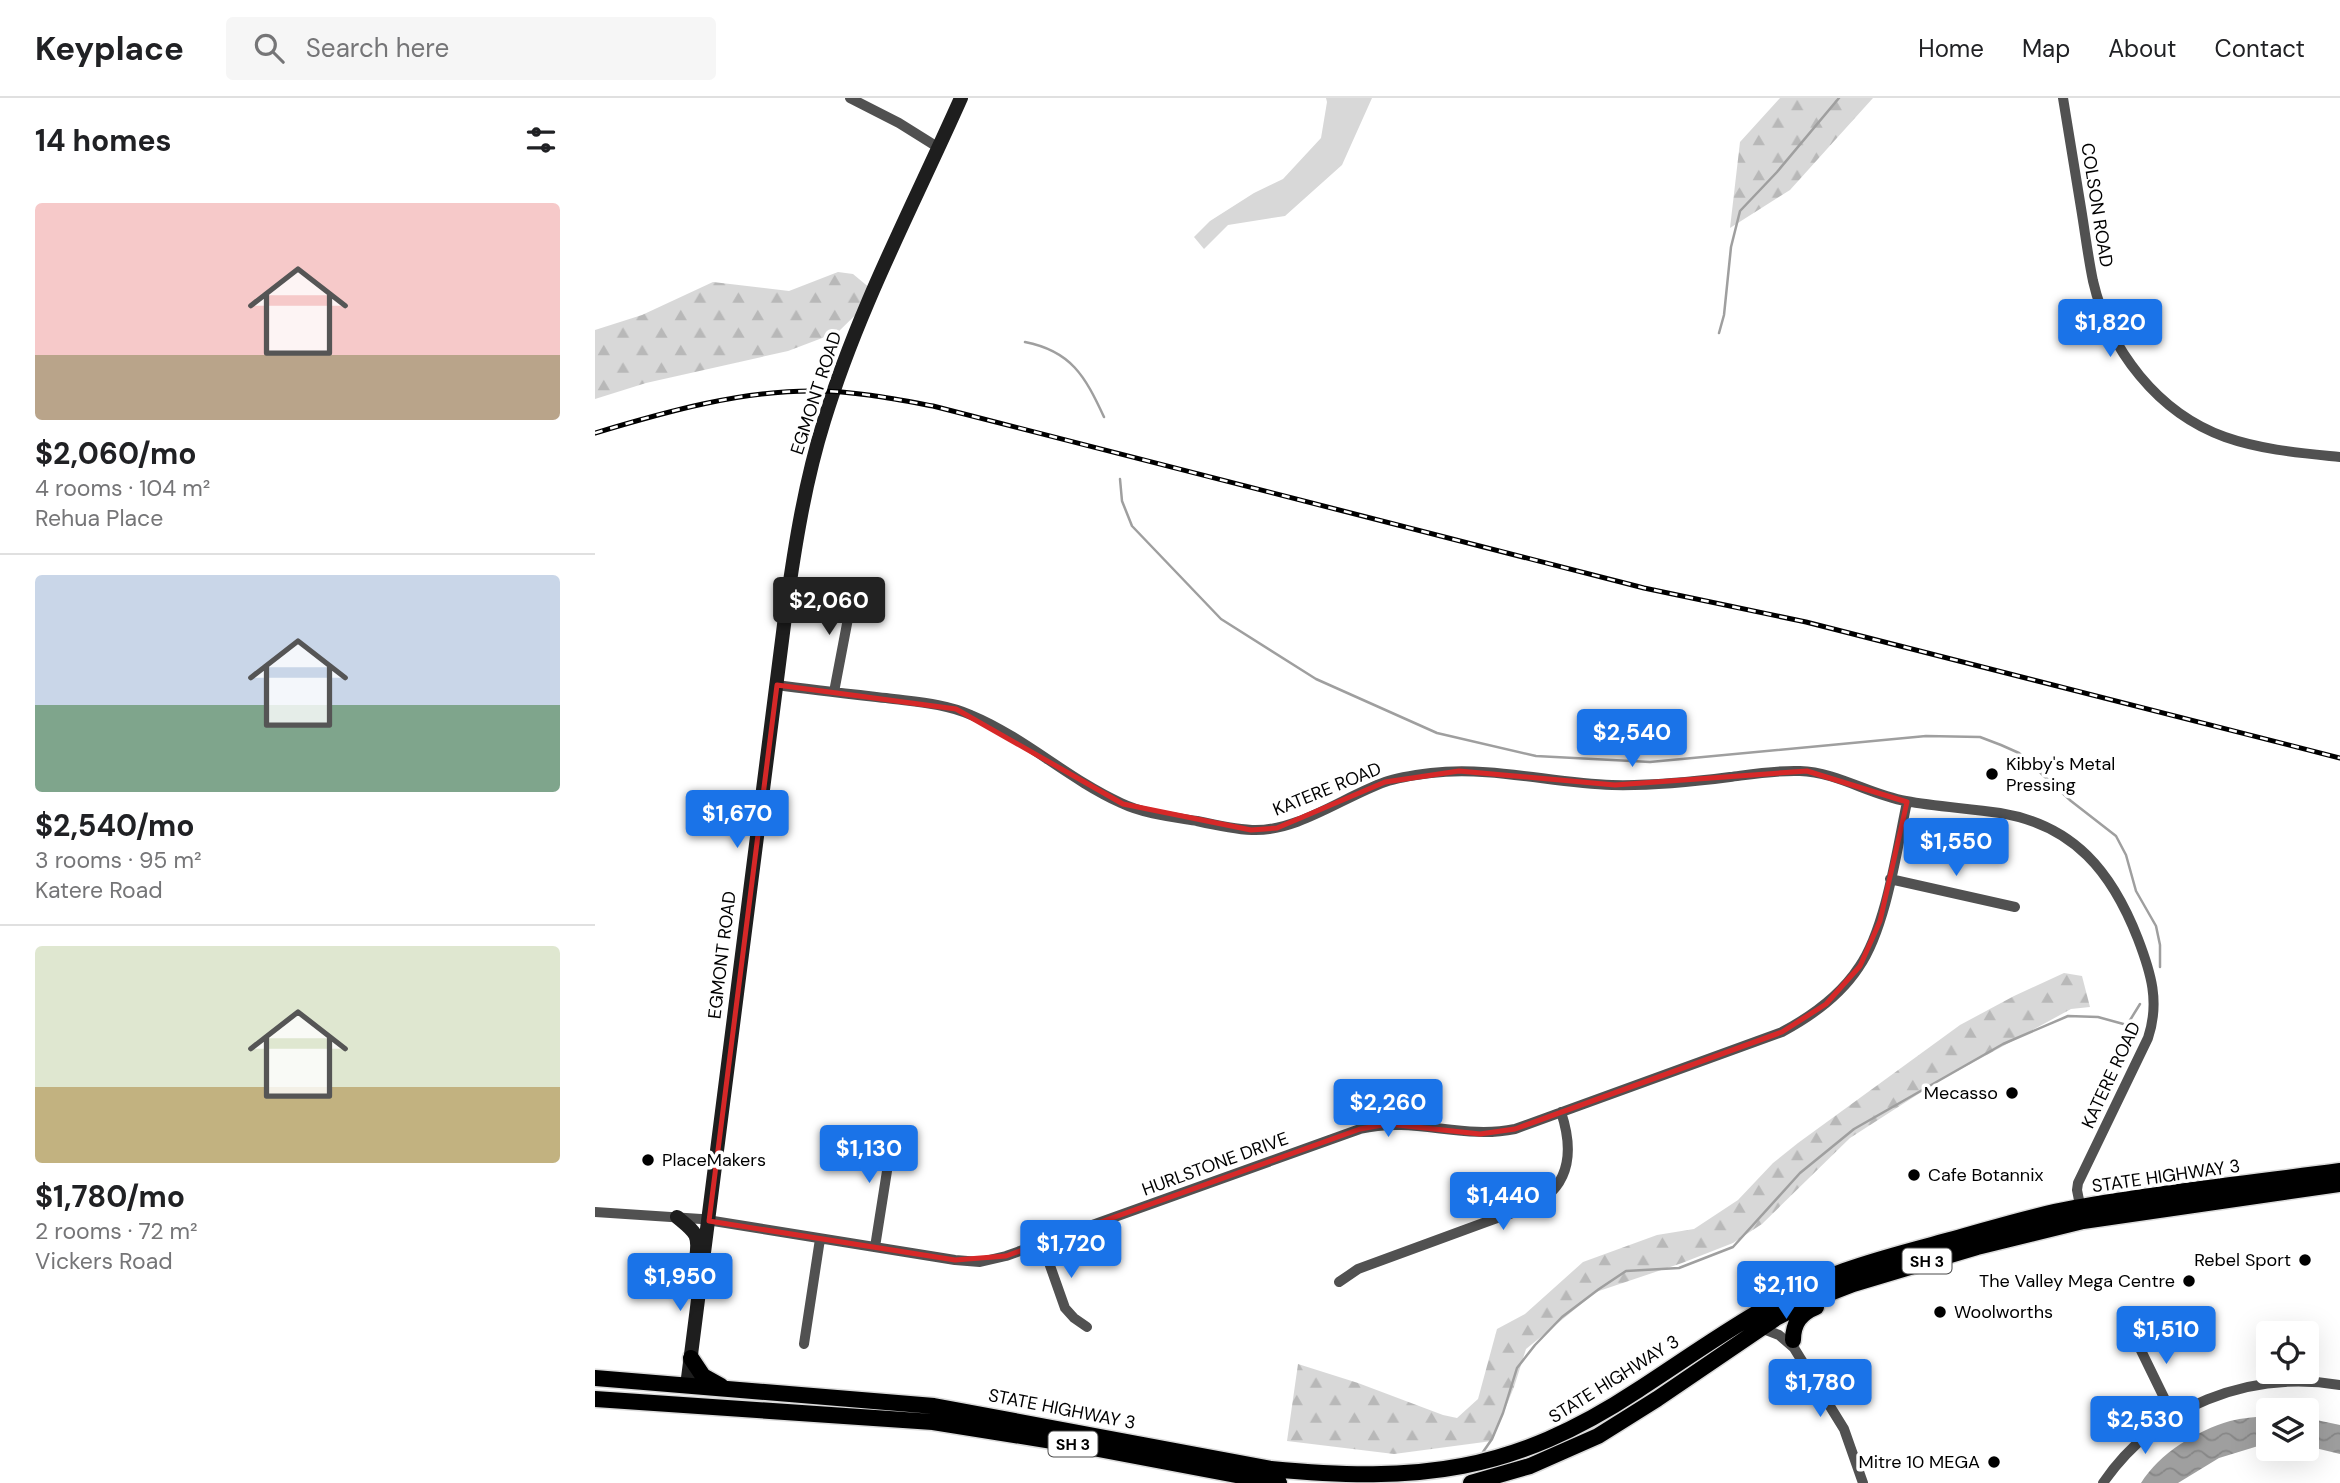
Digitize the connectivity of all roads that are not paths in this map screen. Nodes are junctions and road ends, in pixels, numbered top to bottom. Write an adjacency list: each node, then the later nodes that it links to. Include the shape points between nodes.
1 (850, 98): 4 (street)
2 (961, 98): 4 (main road, EGMONT ROAD)
3 (2063, 98): 5 (street, COLSON ROAD, via 2094,282 2110,328 2132,367 2165,402 2225,437 2273,449)
4 (939, 148): 7 (main road, EGMONT ROAD, via 849,348 824,421 796,543)
5 (2340, 457)
6 (854, 587): 8 (street)
7 (776, 685): 8 (street, KATERE ROAD); 20 (main road, EGMONT ROAD)
8 (834, 692): 9 (street, KATERE ROAD, via 956,709 1002,731 1123,804 1251,830 1277,828 1385,782 1446,772 1615,785 1807,771)
9 (1907, 802): 10 (street, HURLSTONE DRIVE); 18 (street, KATERE ROAD, via 2003,814 2054,831 2079,847 2103,872 2131,922 2154,988 2154,1019 2078,1183)
10 (1890, 879): 11 (street); 12 (street, HURLSTONE DRIVE, via 1880,921 1860,966 1805,1020)
11 (2015, 907)
12 (1561, 1112): 22 (street, HURLSTONE DRIVE, via 1497,1133 1388,1124 1360,1129); 25 (street, via 1568,1161 1546,1197 1358,1269)
13 (899, 1133): 23 (street, via 890,1152)
14 (2340, 1171): 16 (highway, STATE HIGHWAY 3 / SH 3)
15 (2340, 1184): 16 (highway, STATE HIGHWAY 3 / SH 3)
16 (2266, 1188): 18 (highway, STATE HIGHWAY 3 / SH 3)
17 (595, 1212): 19 (street, HURLSTONE DRIVE)
18 (2082, 1214): 24 (highway, STATE HIGHWAY 3 / SH 3); 27 (highway, STATE HIGHWAY 3 / SH 3, via 2006,1224 1884,1258)
19 (677, 1217): 20 (street, HURLSTONE DRIVE); 26 (main road, via 697,1239 694,1276)
20 (709, 1221): 21 (street, HURLSTONE DRIVE); 26 (main road, EGMONT ROAD)
21 (820, 1239): 23 (street, HURLSTONE DRIVE); 32 (street)
22 (1042, 1243): 23 (street, HURLSTONE DRIVE, via 980,1262); 29 (street, via 1065,1308)
23 (875, 1247)
24 (1867, 1279): 28 (highway, STATE HIGHWAY 3 / SH 3); 33 (highway, via 1803,1314 1795,1325)
25 (1339, 1282)
26 (700, 1293): 34 (main road, EGMONT ROAD)
27 (1758, 1310): 28 (street); 39 (highway, STATE HIGHWAY 3 / SH 3, via 1638,1391 1555,1439 1481,1466 1401,1478 1283,1470 934,1406)
28 (1776, 1318): 30 (highway, STATE HIGHWAY 3 / SH 3); 33 (street)
29 (1087, 1327)
30 (1759, 1328): 33 (street); 46 (highway, STATE HIGHWAY 3 / SH 3, via 1598,1436 1530,1466)
31 (2131, 1330): 44 (street)
32 (804, 1344)
33 (1793, 1344): 47 (street, via 1844,1429)
34 (691, 1358): 37 (main road, EGMONT ROAD); 39 (highway, via 703,1376)
35 (595, 1378): 37 (highway, STATE HIGHWAY 3 / SH 3)
36 (2340, 1385): 44 (street, via 2287,1381 2252,1385)
37 (687, 1386): 38 (highway, via 657,1395); 39 (highway, STATE HIGHWAY 3 / SH 3); 43 (highway, via 702,1397 829,1406)
38 (595, 1389)
39 (727, 1389)
40 (595, 1399): 42 (highway, STATE HIGHWAY 3 / SH 3)
41 (595, 1405): 42 (highway, via 689,1412)
42 (703, 1407): 43 (highway, STATE HIGHWAY 3 / SH 3)
43 (865, 1416): 45 (highway, STATE HIGHWAY 3 / SH 3, via 969,1426)
44 (2173, 1416): 48 (street, via 2136,1444)
45 (1279, 1483)
46 (1471, 1483)
47 (1863, 1483)
48 (2103, 1483)

